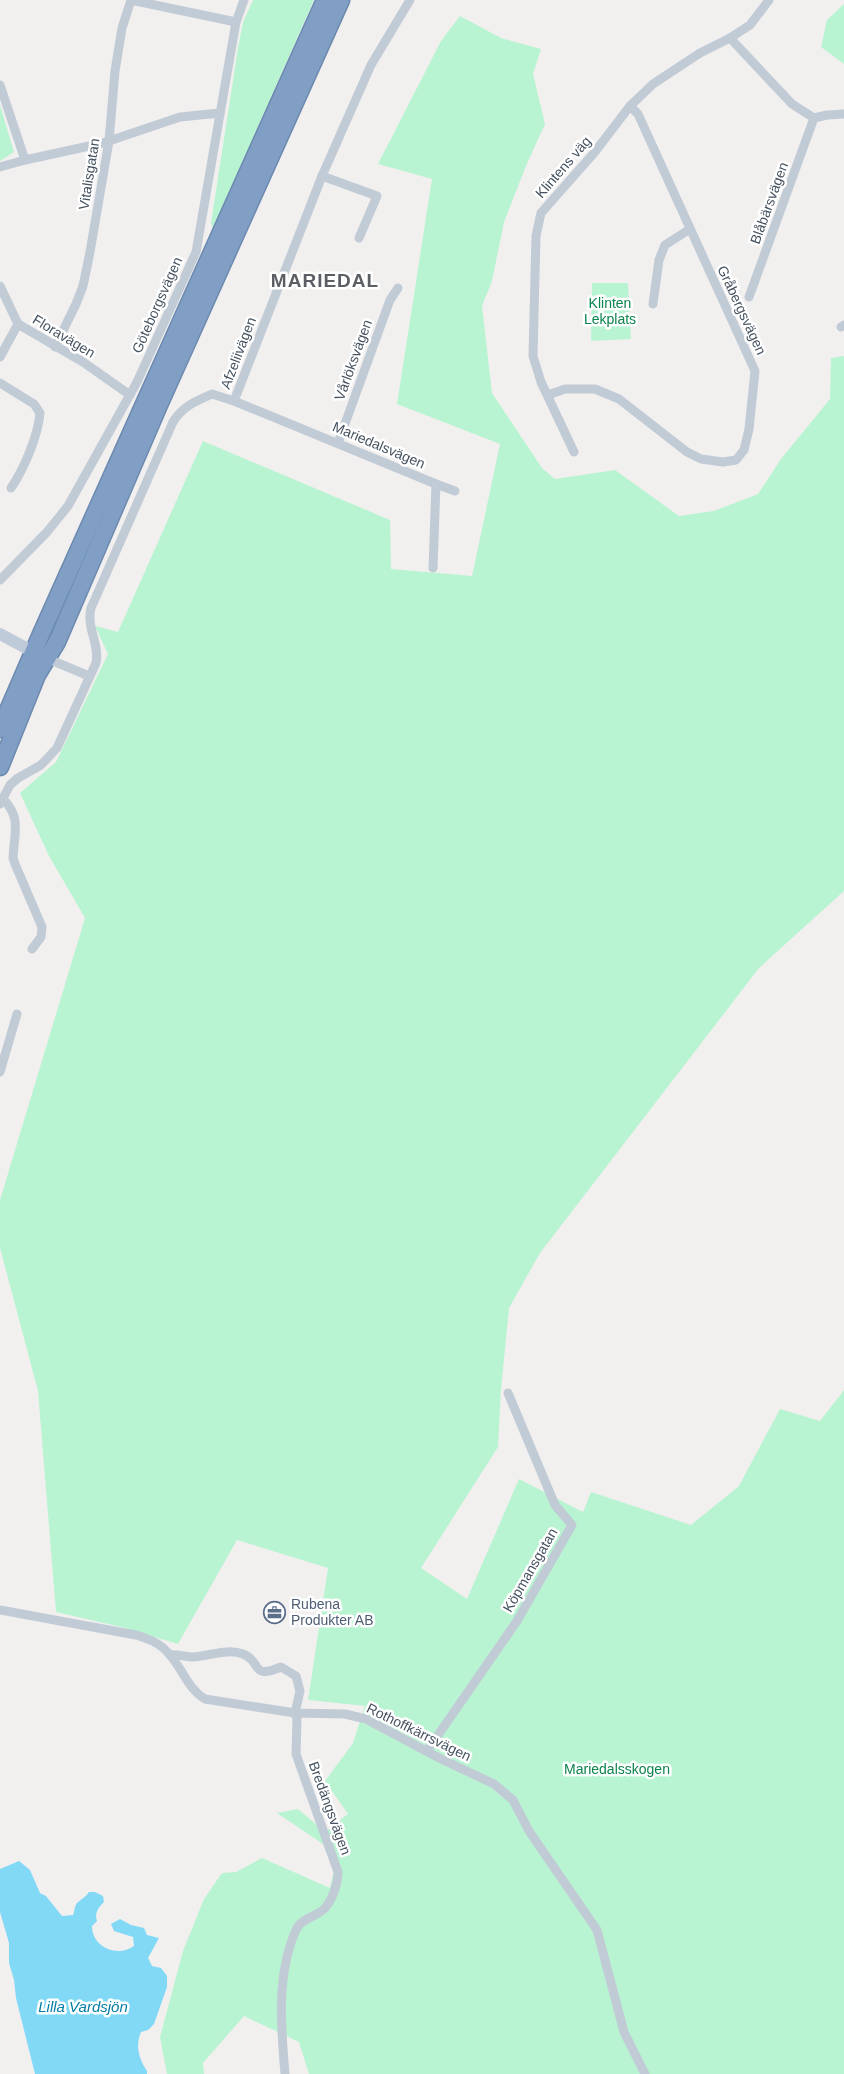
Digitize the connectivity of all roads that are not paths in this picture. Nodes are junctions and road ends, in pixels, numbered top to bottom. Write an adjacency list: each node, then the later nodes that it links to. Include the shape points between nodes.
1 (131, 0): 7 (street); 14 (street, Vitalisgatan, via 122,28 115,71)
2 (244, 0): 7 (street, Göteborgsvägen)
3 (325, 0): 39 (highway)
4 (341, 0): 39 (highway, via 159,405 57,642)
5 (410, 0): 17 (street, Afzeliivägen, via 371,65)
6 (769, 0): 8 (street, Klintens väg, via 750,25)
7 (236, 22): 11 (street, Göteborgsvägen)
8 (730, 38): 10 (street, Klintens väg, via 700,53 653,84); 13 (street, via 792,104)
9 (0, 85): 15 (street)
10 (630, 106): 18 (street, Gråbergsvägen, via 638,114); 29 (street, Klintens väg, via 541,213 536,236 533,356)
11 (220, 113): 14 (street, via 180,117); 28 (street, Göteborgsvägen, via 196,252)
12 (844, 114): 13 (street)
13 (814, 118): 22 (street, Blåbärsvägen)
14 (109, 141): 15 (street); 25 (street, Vitalisgatan, via 83,286)
15 (25, 160): 16 (street)
16 (0, 167)
17 (322, 176): 19 (street, via 377,196); 30 (street, Afzeliivägen)
18 (690, 229): 23 (street, via 665,245 659,260); 29 (street, Gråbergsvägen, via 755,371 744,450 736,460 701,459 619,399 595,389 565,389)
19 (359, 238)
20 (0, 286): 24 (street, Floravägen)
21 (398, 288): 31 (street, Vårlöksvägen, via 390,300)
22 (749, 298)
23 (653, 304)
24 (18, 324): 25 (street, Floravägen); 26 (street)
25 (55, 347): 28 (street, Floravägen)
26 (0, 358)
27 (0, 383): 34 (street, via 34,404 40,413 26,459)
28 (130, 395): 37 (street, Göteborgsvägen, via 68,506)
29 (548, 395): 32 (street, Klintens väg)
30 (234, 401): 31 (street, Mariedalsvägen); 40 (street, Afzeliivägen, via 212,394 189,405 174,422 91,608 90,626 98,654)
31 (338, 443): 33 (street, Mariedalsvägen)
32 (574, 452)
33 (436, 484): 35 (street); 36 (street, Mariedalsvägen)
34 (11, 488)
35 (455, 491)
36 (433, 568)
37 (0, 580)
38 (0, 634): 39 (street)
39 (39, 655): 40 (street); 41 (highway); 42 (highway)
40 (89, 676): 43 (street, Afzeliivägen, via 57,748 42,764 10,785)
41 (0, 729)
42 (0, 767)
43 (1, 802): 44 (street, via 16,819 13,858 42,927 41,937)
44 (32, 949)
45 (17, 1014): 46 (street)
46 (3, 1044): 47 (street)
47 (0, 1072)
48 (508, 1393): 52 (street, Köpmansgatan, via 555,1504 572,1525 517,1621)
49 (0, 1610): 50 (street, Rothoffkärrsvägen, via 136,1634 154,1641)
50 (170, 1654): 51 (street, Rothoffkärrsvägen, via 194,1692 205,1700); 51 (street, Bredängsvägen, via 191,1657 234,1652 249,1658 260,1671 268,1673 281,1667 296,1676 300,1691)
51 (295, 1713): 52 (street, Rothoffkärrsvägen, via 345,1714 366,1719); 53 (street, Bredängsvägen, via 296,1754 322,1822 338,1879 324,1910 306,1919 296,1929 288,1955 281,2007)
52 (427, 1750): 54 (street, Rothoffkärrsvägen, via 494,1784 513,1800 529,1831 598,1930 624,2032)
53 (285, 2074)
54 (645, 2074)

